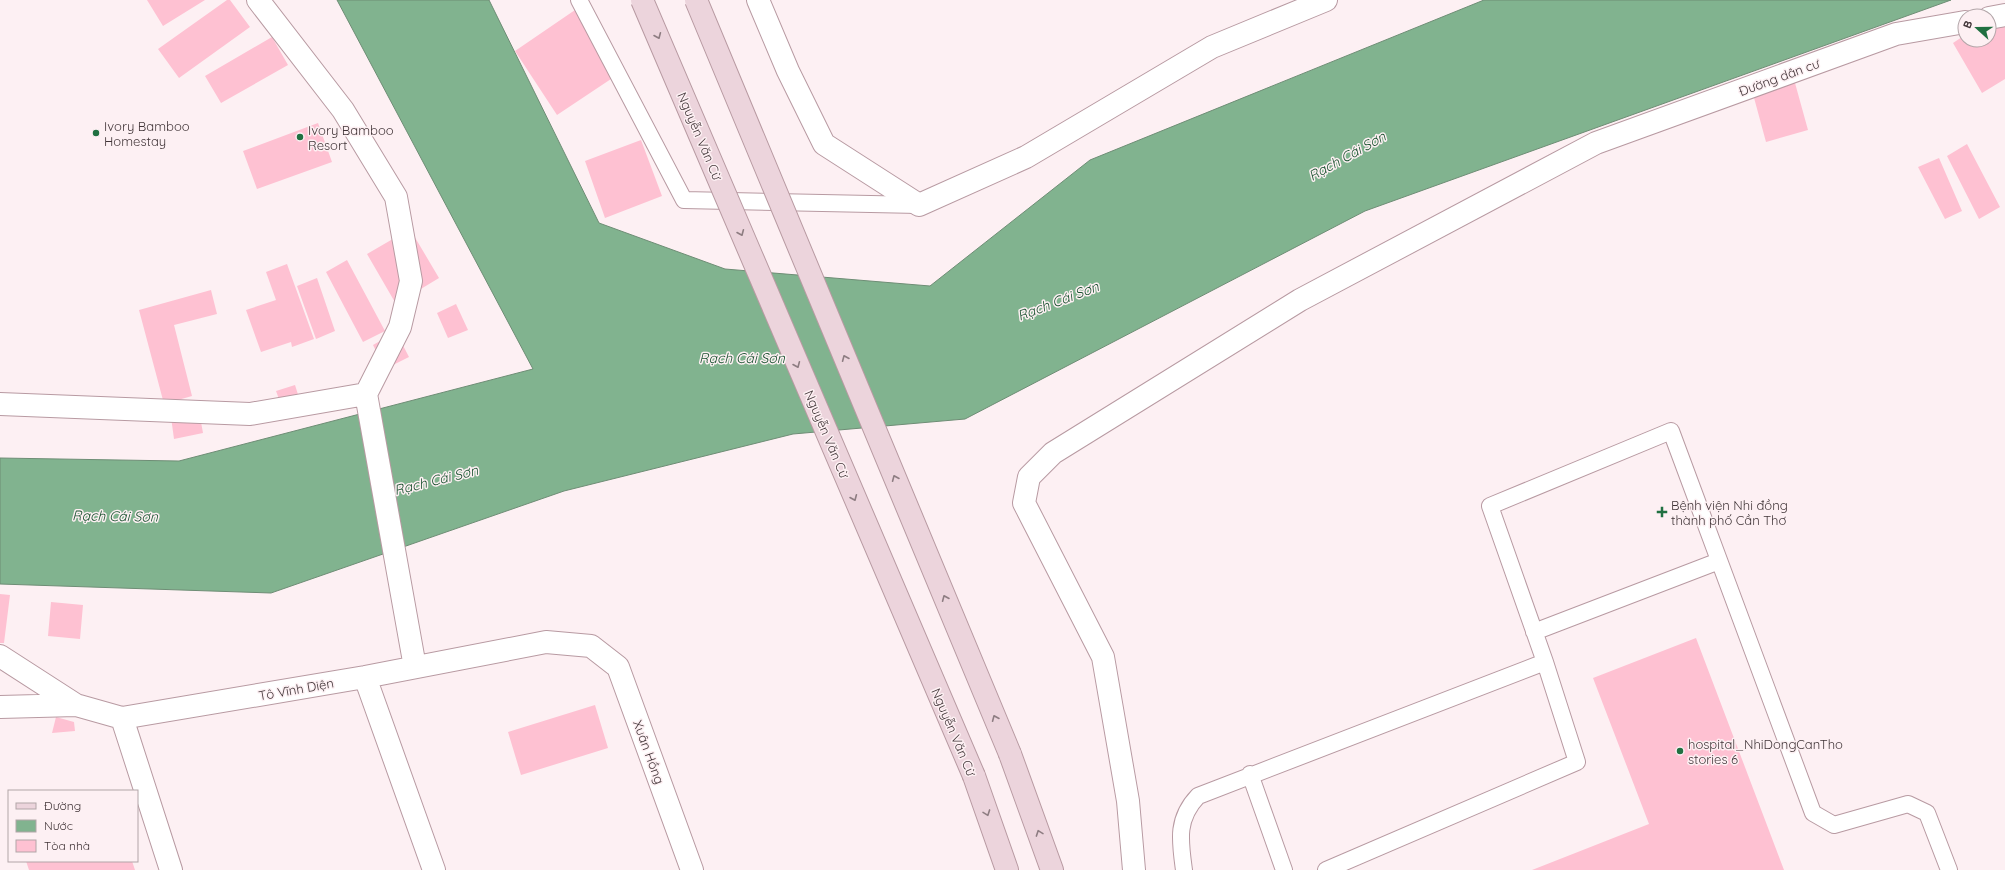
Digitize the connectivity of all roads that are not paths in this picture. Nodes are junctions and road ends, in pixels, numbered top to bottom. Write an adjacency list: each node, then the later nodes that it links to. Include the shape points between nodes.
1 (258, 0): 9 (street, via 343,110 396,197 411,281 400,327)
2 (579, 0): 8 (lane, via 684,200)
3 (642, 0): 25 (main road, Nguyễn Văn Cừ, one-way to 25, bridge, via 974,776)
4 (696, 0): 26 (main road, one-way to 4, bridge, via 1010,754)
5 (758, 0): 8 (street, via 788,71 824,144)
6 (1326, 0): 8 (street, via 1212,47 1026,157)
7 (1957, 23): 27 (street, Đường dân cư, via 1896,34 1596,143 1300,300 1052,453 1029,477 1024,503 1103,657 1128,801)
8 (919, 205)
9 (366, 394): 10 (street, via 250,414); 16 (street)
10 (0, 404)
11 (1719, 560): 12 (lane); 12 (lane, via 1671,431 1490,506); 31 (lane, via 1813,813 1834,825 1908,804 1927,813)
12 (1534, 632): 15 (lane)
13 (591, 646): 16 (street, Tô Vĩnh Diện, via 546,642); 24 (street, Xuân Hồng, via 618,667)
14 (0, 656): 18 (street)
15 (1545, 662): 21 (lane); 30 (lane, via 1577,762)
16 (415, 667): 17 (street, Tô Vĩnh Diện)
17 (365, 677): 20 (street, Tô Vĩnh Diện); 23 (street)
18 (76, 704): 19 (street, Tô Vĩnh Diện); 20 (street, Tô Vĩnh Diện)
19 (0, 707)
20 (122, 718): 22 (street)
21 (1250, 774): 28 (lane, via 1198,796 1190,804 1184,814 1180,840); 29 (lane)
22 (171, 870)
23 (434, 870)
24 (692, 870)
25 (1007, 870)
26 (1052, 870)
27 (1134, 870)
28 (1184, 870)
29 (1284, 870)
30 (1328, 870)
31 (1949, 870)

